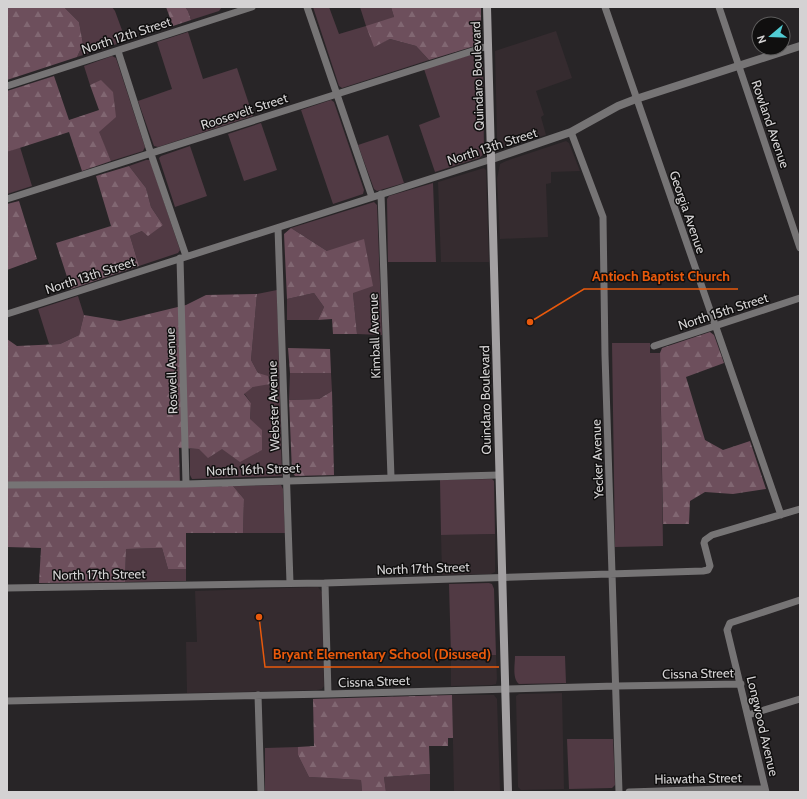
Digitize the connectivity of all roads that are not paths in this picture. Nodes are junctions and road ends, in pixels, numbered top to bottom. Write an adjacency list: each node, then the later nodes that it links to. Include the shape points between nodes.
1 (227, 7): 7 (street)
2 (252, 7): 7 (street, North 12th Street)
3 (307, 7): 13 (street)
4 (487, 7): 8 (main road, Quindaro Boulevard)
5 (605, 7): 14 (street, Georgia Avenue)
6 (719, 7): 11 (street, Rowland Avenue)
7 (226, 15): 10 (street, North 12th Street)
8 (488, 46): 13 (street, Roosevelt Street); 17 (main road, Quindaro Boulevard)
9 (800, 46): 11 (street, North 13th Street)
10 (118, 51): 12 (street, North 12th Street); 16 (street, Roswell Avenue)
11 (739, 66): 14 (street, North 13th Street); 22 (street, Rowland Avenue)
12 (7, 86)
13 (336, 94): 16 (street, Roosevelt Street); 19 (street)
14 (636, 99): 15 (street, North 13th Street, via 618,106); 26 (street, Georgia Avenue)
15 (572, 132): 17 (street, North 13th Street); 35 (street, Yecker Avenue, via 603,217)
16 (151, 154): 20 (street, Roosevelt Street); 23 (street, Roswell Avenue)
17 (492, 158): 18 (street, North 13th Street); 28 (main road, Quindaro Boulevard)
18 (381, 194): 19 (street, North 13th Street); 29 (street, Kimball Avenue)
19 (372, 197): 21 (street, North 13th Street)
20 (7, 199)
21 (278, 228): 23 (street, North 13th Street); 30 (street, Webster Avenue)
22 (800, 248)
23 (183, 257): 25 (street, North 13th Street); 31 (street, Roswell Avenue)
24 (800, 298): 26 (street, North 15th Street)
25 (7, 314)
26 (715, 326): 27 (street, North 15th Street); 34 (street, Georgia Avenue)
27 (654, 346)
28 (499, 475): 29 (street, North 16th Street); 36 (main road, Quindaro Boulevard)
29 (391, 477): 30 (street, North 16th Street)
30 (287, 480): 31 (street, North 16th Street); 37 (street, Webster Avenue)
31 (186, 484): 32 (street, North 16th Street)
32 (7, 485)
33 (800, 509): 34 (street, North 17th Street)
34 (781, 516): 35 (street, North 17th Street, via 707,538 704,543 710,566 708,570)
35 (612, 575): 36 (street, North 17th Street); 42 (street, Yecker Avenue)
36 (502, 578): 38 (street, North 17th Street); 43 (main road, Quindaro Boulevard)
37 (290, 583): 38 (street, North 17th Street); 39 (street, North 17th Street)
38 (325, 583): 44 (street)
39 (7, 588)
40 (800, 600): 41 (street, Longwood Avenue, via 730,622 727,630)
41 (741, 684): 42 (street, Cissna Street); 48 (street, Longwood Avenue)
42 (616, 686): 43 (street, Cissna Street); 53 (street, Yecker Avenue)
43 (506, 689): 44 (street, Cissna Street); 52 (main road, Quindaro Boulevard)
44 (328, 694): 45 (street, Cissna Street)
45 (258, 695): 47 (street, Cissna Street); 51 (street)
46 (800, 699): 48 (street)
47 (7, 701)
48 (748, 715): 50 (street, Longwood Avenue)
49 (723, 790): 50 (street, Hiawatha Street); 54 (street, Hiawatha Street)
50 (765, 791)
51 (261, 792)
52 (508, 792)
53 (619, 792)
54 (629, 792)

